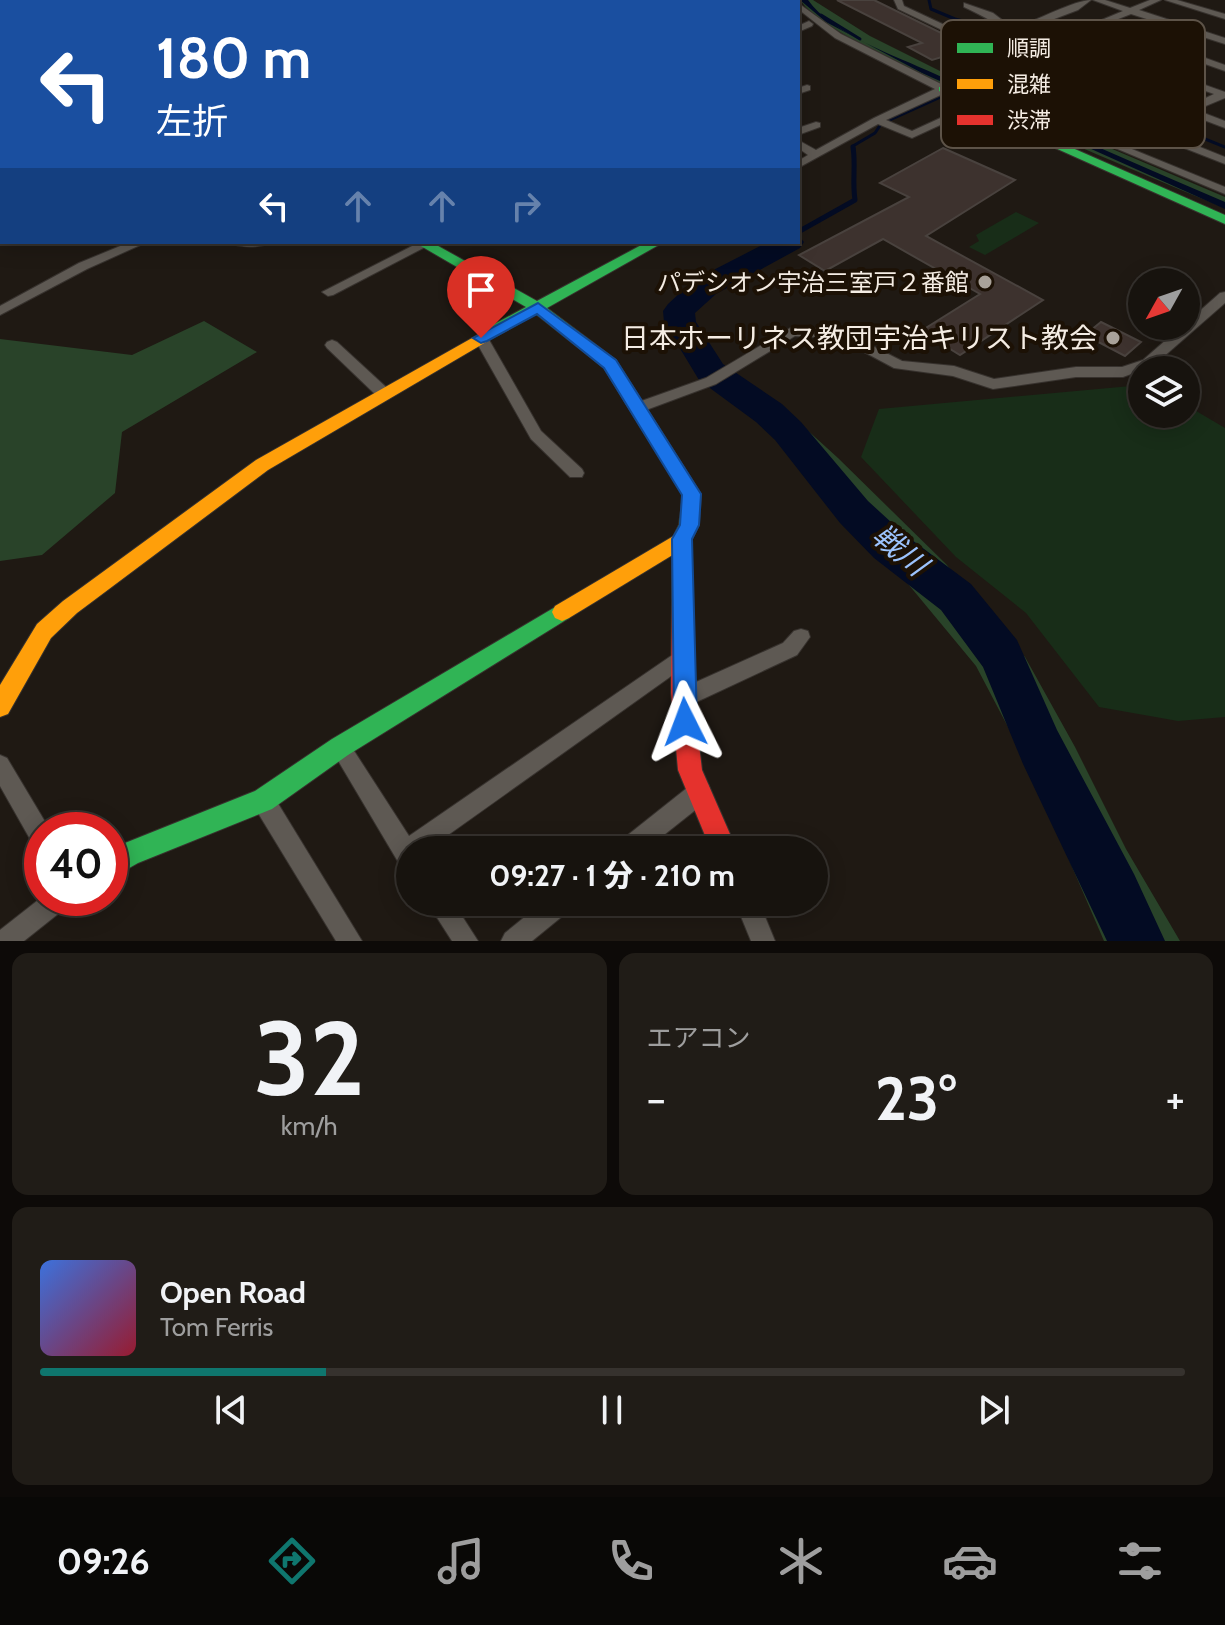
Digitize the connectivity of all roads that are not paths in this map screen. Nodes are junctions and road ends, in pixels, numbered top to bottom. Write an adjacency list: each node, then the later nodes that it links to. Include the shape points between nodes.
1 (898, 0): 18 (street, via 901,7)
2 (1087, 0): 14 (street)
3 (1097, 0): 9 (street)
4 (1157, 0): 9 (street)
5 (1169, 0): 10 (street)
6 (800, 5): 20 (street)
7 (967, 5): 13 (street)
8 (1214, 5): 10 (street)
9 (1131, 11): 15 (street); 16 (street)
10 (1203, 11): 11 (street)
11 (1225, 17)
12 (800, 19): 17 (street)
13 (997, 20)
14 (1044, 20)
15 (1110, 20)
16 (1159, 20)
17 (809, 24): 19 (street); 20 (street)
18 (941, 26)
19 (800, 28)
20 (827, 29): 25 (street)
21 (1205, 35): 22 (street)
22 (1225, 41)
23 (1205, 61): 24 (street)
24 (1225, 68)
25 (941, 86)
26 (1205, 88): 28 (street)
27 (941, 90): 32 (street)
28 (1224, 95): 29 (street)
29 (1205, 104)
30 (1205, 117): 34 (street)
31 (941, 121): 32 (street, via 912,135)
32 (882, 122): 40 (street)
33 (816, 125): 35 (street)
34 (1225, 125)
35 (800, 131)
36 (800, 144): 40 (street)
37 (1066, 148): 44 (street)
38 (1120, 148): 43 (street)
39 (1192, 148): 41 (street)
40 (816, 155): 42 (street)
41 (1225, 161)
42 (800, 164)
43 (1225, 191)
44 (1225, 220)
45 (136, 244): 52 (street)
46 (421, 244): 49 (street)
47 (425, 244): 51 (street)
48 (653, 244): 51 (street)
49 (328, 292)
50 (1225, 296): 56 (street, via 1148,363 1123,372 1076,372 993,384 954,371 899,365 841,334 792,331 717,378)
51 (538, 308): 53 (street); 56 (street, via 610,364)
52 (0, 311)
53 (481, 338): 55 (street); 57 (street, via 536,435)
54 (332, 345): 55 (street)
55 (382, 392): 62 (street, via 262,465 70,607 44,631)
56 (638, 408): 58 (street, via 692,494)
57 (576, 473)
58 (682, 539): 60 (street); 63 (street)
59 (801, 637): 61 (street, via 790,649)
60 (684, 656): 61 (street); 68 (street)
61 (683, 698): 65 (street, via 690,770)
62 (0, 706)
63 (340, 747): 66 (street); 71 (street)
64 (0, 765): 67 (street)
65 (700, 792): 69 (street); 70 (street)
66 (263, 800): 72 (street); 79 (street)
67 (27, 812)
68 (436, 836)
69 (645, 836)
70 (718, 836)
71 (396, 837)
72 (128, 855)
73 (37, 916): 78 (street)
74 (449, 916): 80 (street)
75 (544, 916): 81 (street)
76 (752, 916): 77 (street)
77 (760, 939)
78 (5, 941)
79 (350, 941)
80 (466, 941)
81 (513, 941)

